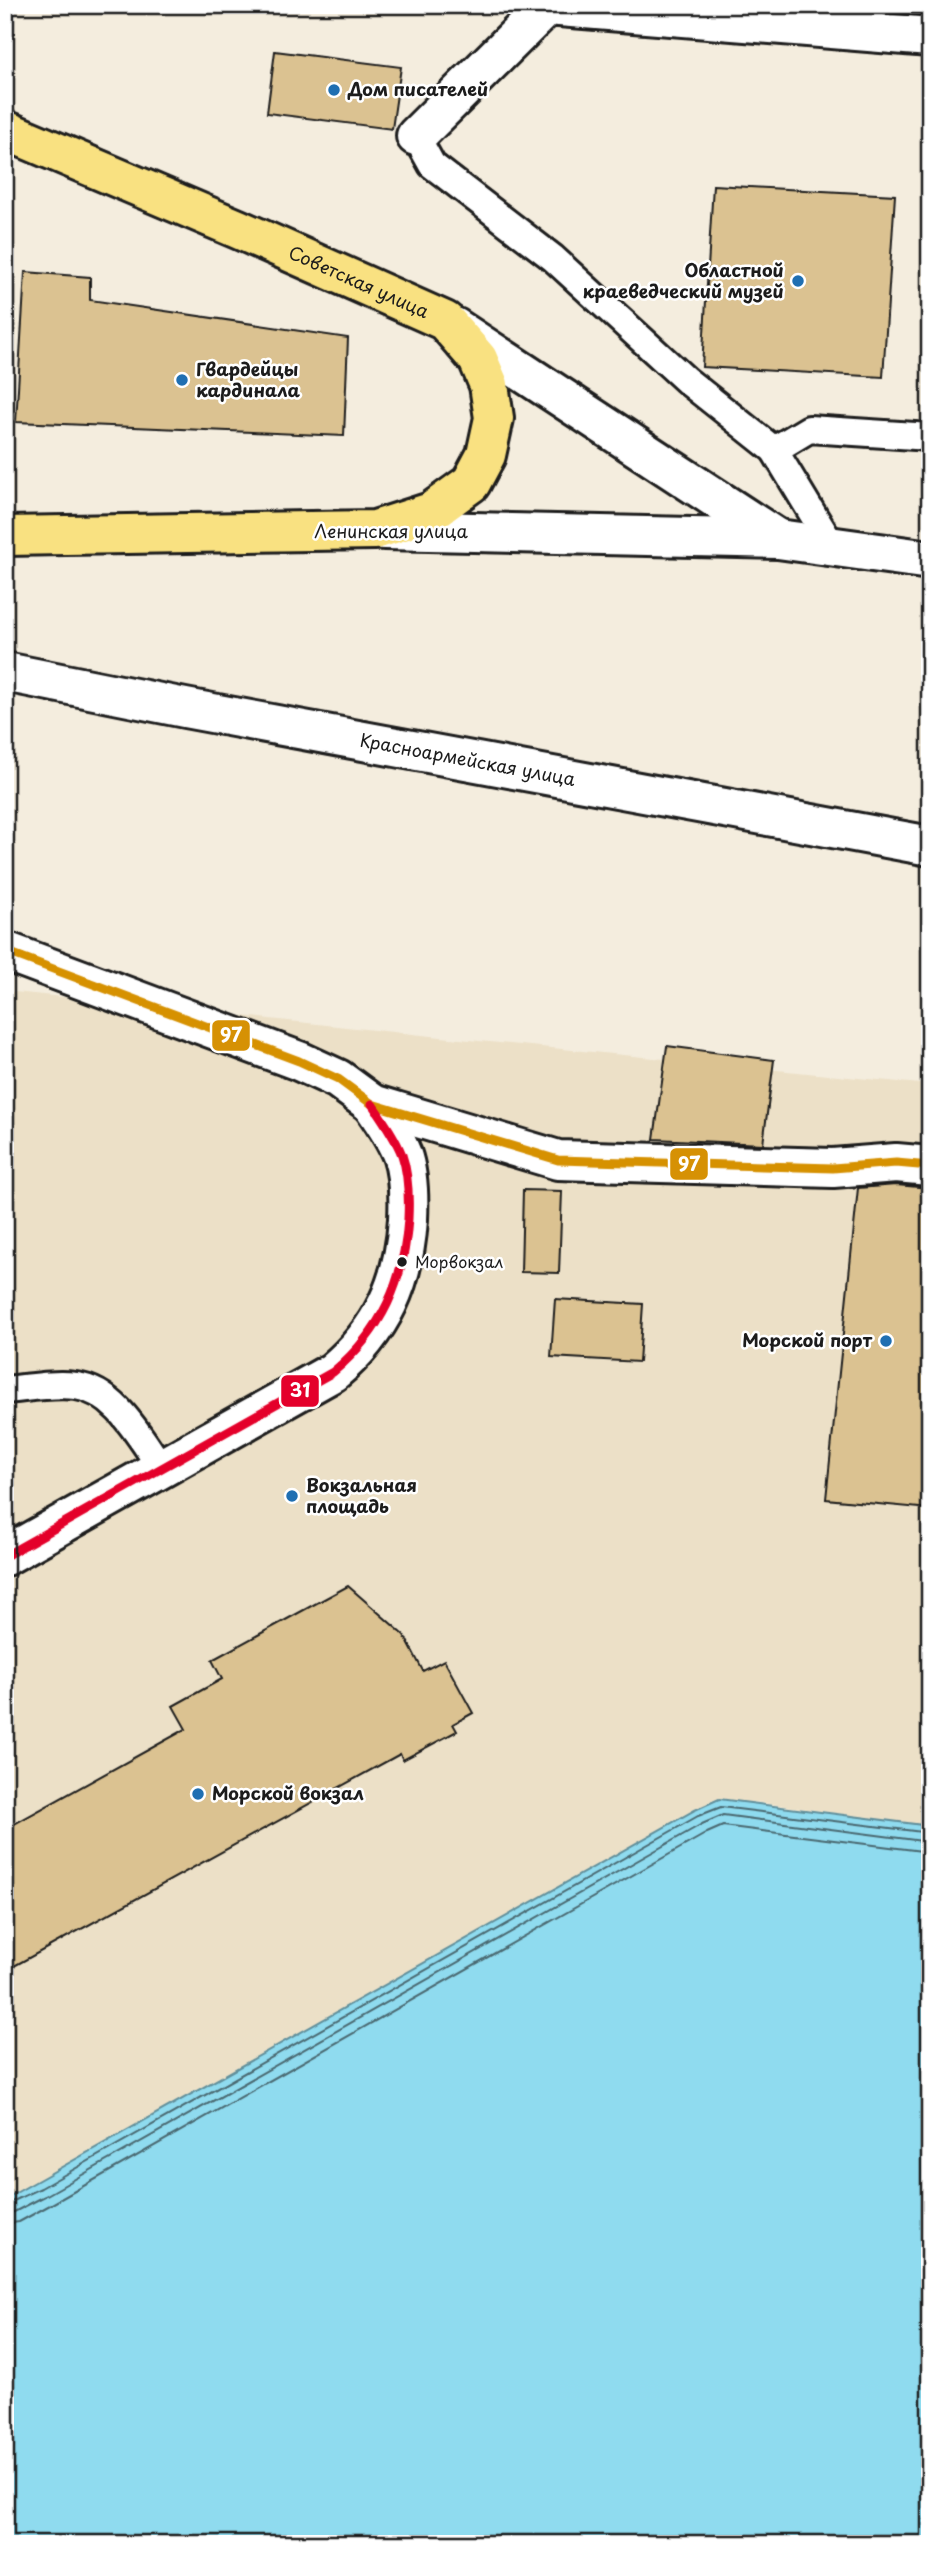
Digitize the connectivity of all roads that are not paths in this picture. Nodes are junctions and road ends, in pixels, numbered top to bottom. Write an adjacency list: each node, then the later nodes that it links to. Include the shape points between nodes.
1 (930, 37): 3 (street, via 547,6)
2 (5, 130): 4 (main road, Советская улица)
3 (416, 136): 6 (lane, via 432,165 553,258 686,380)
4 (445, 321): 7 (main road, Советская улица, via 478,359 488,385 494,418 486,455 471,484 431,512); 9 (street, Ленинская улица)
5 (930, 437): 6 (lane, via 809,429)
6 (774, 450): 10 (lane)
7 (375, 530): 8 (main road, Ленинская улица); 9 (street, Ленинская улица)
8 (5, 536)
9 (778, 539): 10 (street, Ленинская улица)
10 (832, 546): 11 (street, Ленинская улица)
11 (930, 560)
12 (5, 672): 13 (street, Красноармейская улица)
13 (930, 846)
14 (5, 951): 15 (street, via 299,1061 338,1079)
15 (372, 1104): 16 (street, via 558,1160 833,1168 896,1163); 18 (street, via 402,1155 409,1206 401,1269 380,1319 354,1355 333,1372)
16 (930, 1166)
17 (5, 1390): 18 (lane, via 66,1385 94,1391 131,1426)
18 (161, 1467): 19 (street)
19 (5, 1556)

